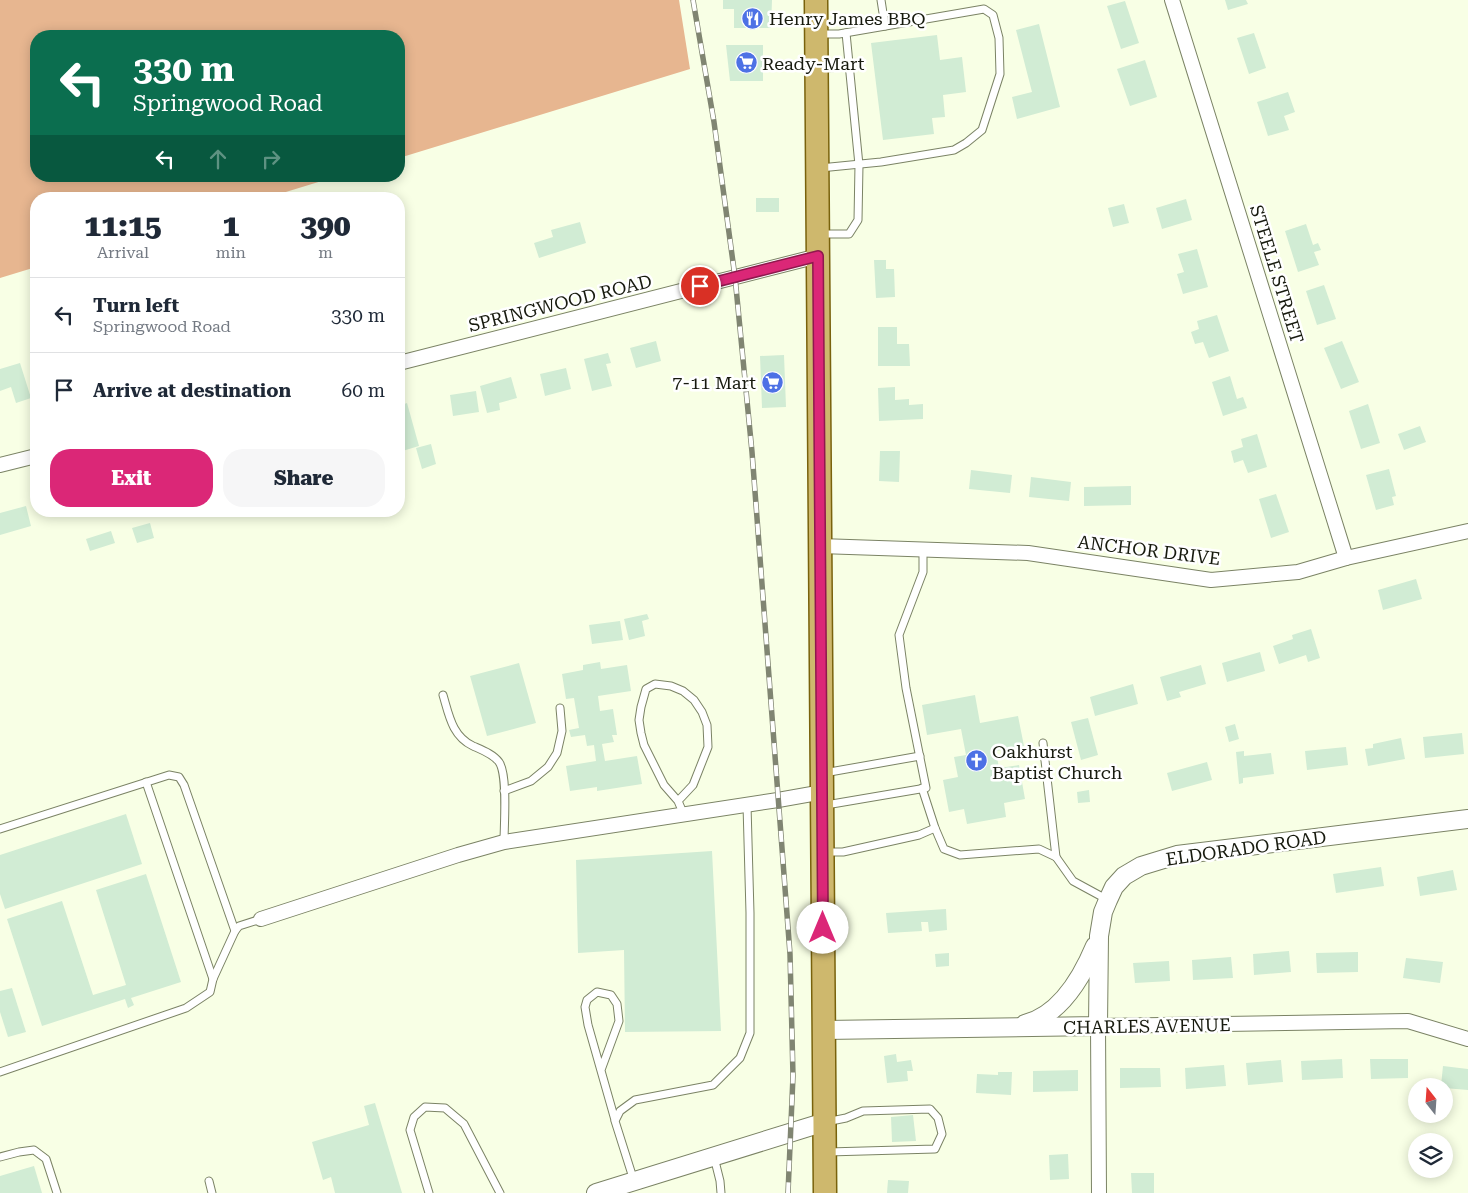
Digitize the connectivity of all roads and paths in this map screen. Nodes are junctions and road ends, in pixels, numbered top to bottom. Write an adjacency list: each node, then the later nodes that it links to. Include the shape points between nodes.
1 (816, 0): 6 (main road)
2 (880, 0): 4 (lane)
3 (1172, 0): 18 (street, STEELE STREET)
4 (886, 26): 5 (lane); 9 (lane, via 984,9 993,15 999,38 1000,74 982,130 966,143 954,150)
5 (846, 33): 6 (lane); 7 (lane)
6 (816, 34): 8 (main road)
7 (849, 67): 8 (lane); 9 (lane)
8 (816, 68): 10 (main road)
9 (859, 165): 10 (lane); 11 (lane, via 858,220 849,234)
10 (817, 169): 11 (main road)
11 (817, 245): 12 (street, SPRINGWOOD ROAD); 16 (main road)
12 (405, 361)
13 (30, 458): 14 (street)
14 (0, 465)
15 (1468, 531): 18 (street, ANCHOR DRIVE)
16 (820, 546): 17 (street, ANCHOR DRIVE); 25 (main road)
17 (923, 550): 18 (street, ANCHOR DRIVE, via 1028,553 1211,580 1298,572); 22 (lane, via 923,572 899,635)
18 (1346, 558)
19 (443, 695): 26 (lane, via 459,736 499,761)
20 (560, 708): 26 (lane, via 562,730 557,753 531,781)
21 (1043, 743): 35 (lane)
22 (920, 756): 24 (lane, via 926,788); 25 (lane)
23 (146, 782): 32 (lane); 38 (lane, via 169,775 179,777 184,784); 40 (lane)
24 (922, 788): 25 (lane); 31 (lane)
25 (823, 790): 28 (street); 34 (main road)
26 (504, 791): 33 (lane)
27 (678, 801): 27 (lane, via 664,785 641,733 639,720 643,697 646,689 655,684 683,691 694,700 707,726 708,747 693,785); 29 (lane)
28 (747, 805): 29 (street); 47 (lane, via 750,1033 740,1058 713,1085 635,1100 620,1110)
29 (684, 815): 33 (street)
30 (1468, 819): 36 (street, ELDORADO ROAD, via 1177,855 1140,866 1124,876)
31 (935, 828): 34 (lane, via 919,835 843,852); 35 (lane, via 944,849 960,855 1039,849)
32 (0, 829)
33 (504, 842): 37 (street)
34 (823, 852): 43 (main road)
35 (1056, 856): 36 (lane, via 1073,881)
36 (1108, 900): 39 (street, ELDORADO ROAD)
37 (260, 919): 38 (lane, via 239,926)
38 (235, 931): 40 (lane)
39 (1099, 936): 41 (street, ELDORADO ROAD); 42 (street, via 1088,964 1071,990 1049,1012 1033,1022)
40 (213, 979): 46 (lane, via 210,992 186,1008)
41 (1098, 1026): 42 (street, CHARLES AVENUE); 44 (street, CHARLES AVENUE, via 1408,1021); 61 (street)
42 (1010, 1028): 43 (street, CHARLES AVENUE)
43 (824, 1030): 48 (main road)
44 (1468, 1039)
45 (601, 1070): 45 (lane, via 585,1006 597,992 611,995 617,1004 619,1021); 47 (lane)
46 (0, 1072)
47 (615, 1121): 53 (lane)
48 (825, 1122): 49 (main road); 49 (lane, via 863,1111 930,1110 938,1118 942,1134 935,1149); 50 (street)
49 (825, 1152): 60 (main road)
50 (714, 1156): 53 (street); 59 (lane)
51 (0, 1157): 54 (lane, via 34,1150 46,1159)
52 (209, 1181): 55 (lane)
53 (634, 1181): 58 (street)
54 (57, 1193)
55 (212, 1193)
56 (429, 1193): 57 (lane, via 410,1130 414,1117 424,1107 446,1108 464,1124)
57 (500, 1193)
58 (596, 1193)
59 (721, 1193)
60 (825, 1193)
61 (1099, 1193)

